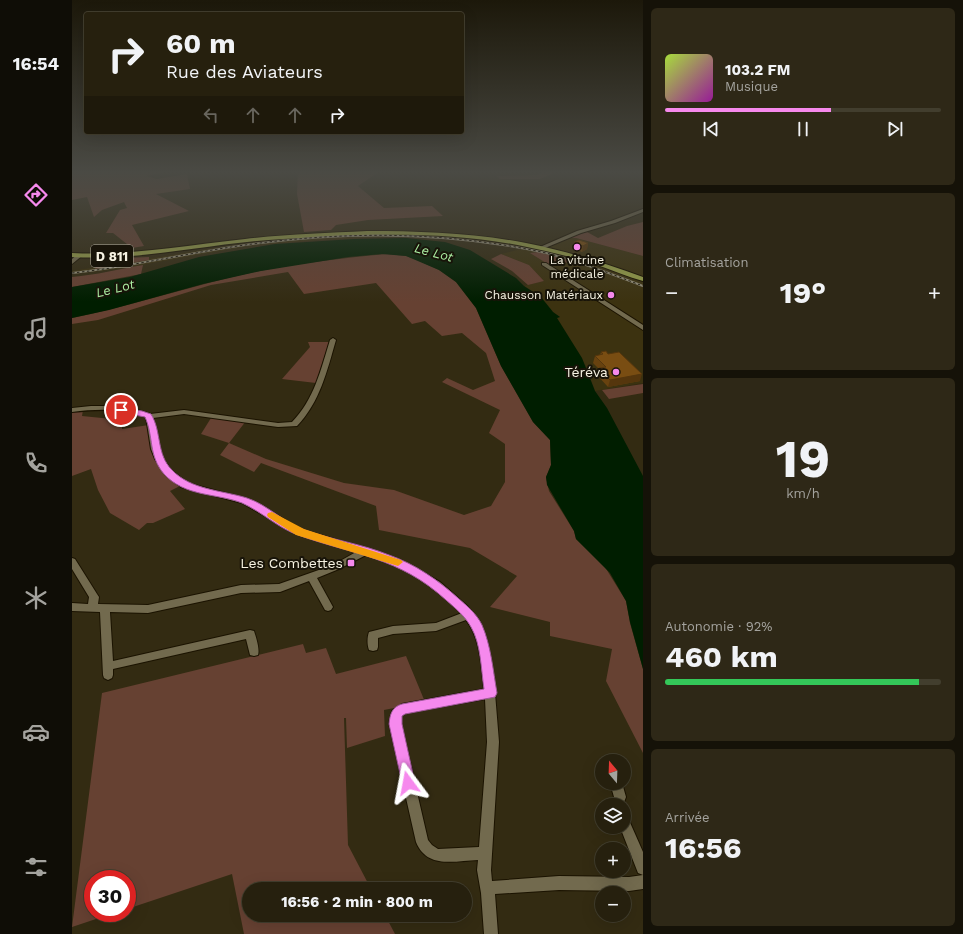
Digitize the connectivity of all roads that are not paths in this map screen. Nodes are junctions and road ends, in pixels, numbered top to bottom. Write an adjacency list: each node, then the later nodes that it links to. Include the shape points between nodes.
1 (632, 215): 2 (street)
2 (543, 247): 4 (main road, D 811, via 464,235 396,232 267,238 143,255); 7 (main road, D 811, via 594,261)
3 (72, 255): 4 (main road, D 811)
4 (80, 255): 5 (street)
5 (72, 262)
6 (544, 264): 8 (street)
7 (643, 279)
8 (643, 328)
9 (333, 340): 11 (street, via 309,407 294,424 278,425 184,412)
10 (72, 410): 11 (street, via 100,408 132,411)
11 (148, 416): 12 (street, via 159,459 168,472 184,486 245,501 300,532)
12 (365, 551): 14 (street); 19 (street, via 399,563 424,576)
13 (72, 561): 16 (street, via 94,598)
14 (312, 577): 17 (street, via 280,588 241,589 148,609); 18 (street)
15 (72, 607): 16 (street)
16 (93, 607): 17 (street)
17 (105, 607): 21 (street, via 108,670 250,634)
18 (328, 607)
19 (468, 615): 20 (street, via 426,629 376,633 373,635); 22 (street, via 476,625 482,642)
20 (373, 647)
21 (254, 652)
22 (490, 693): 24 (street, via 493,742); 24 (street, via 402,709 396,714 395,724 422,842 427,850 437,855)
23 (629, 834): 25 (street)
24 (485, 854): 27 (street)
25 (643, 868)
26 (643, 882): 27 (street, via 559,883)
27 (487, 888): 28 (street)
28 (491, 934)

